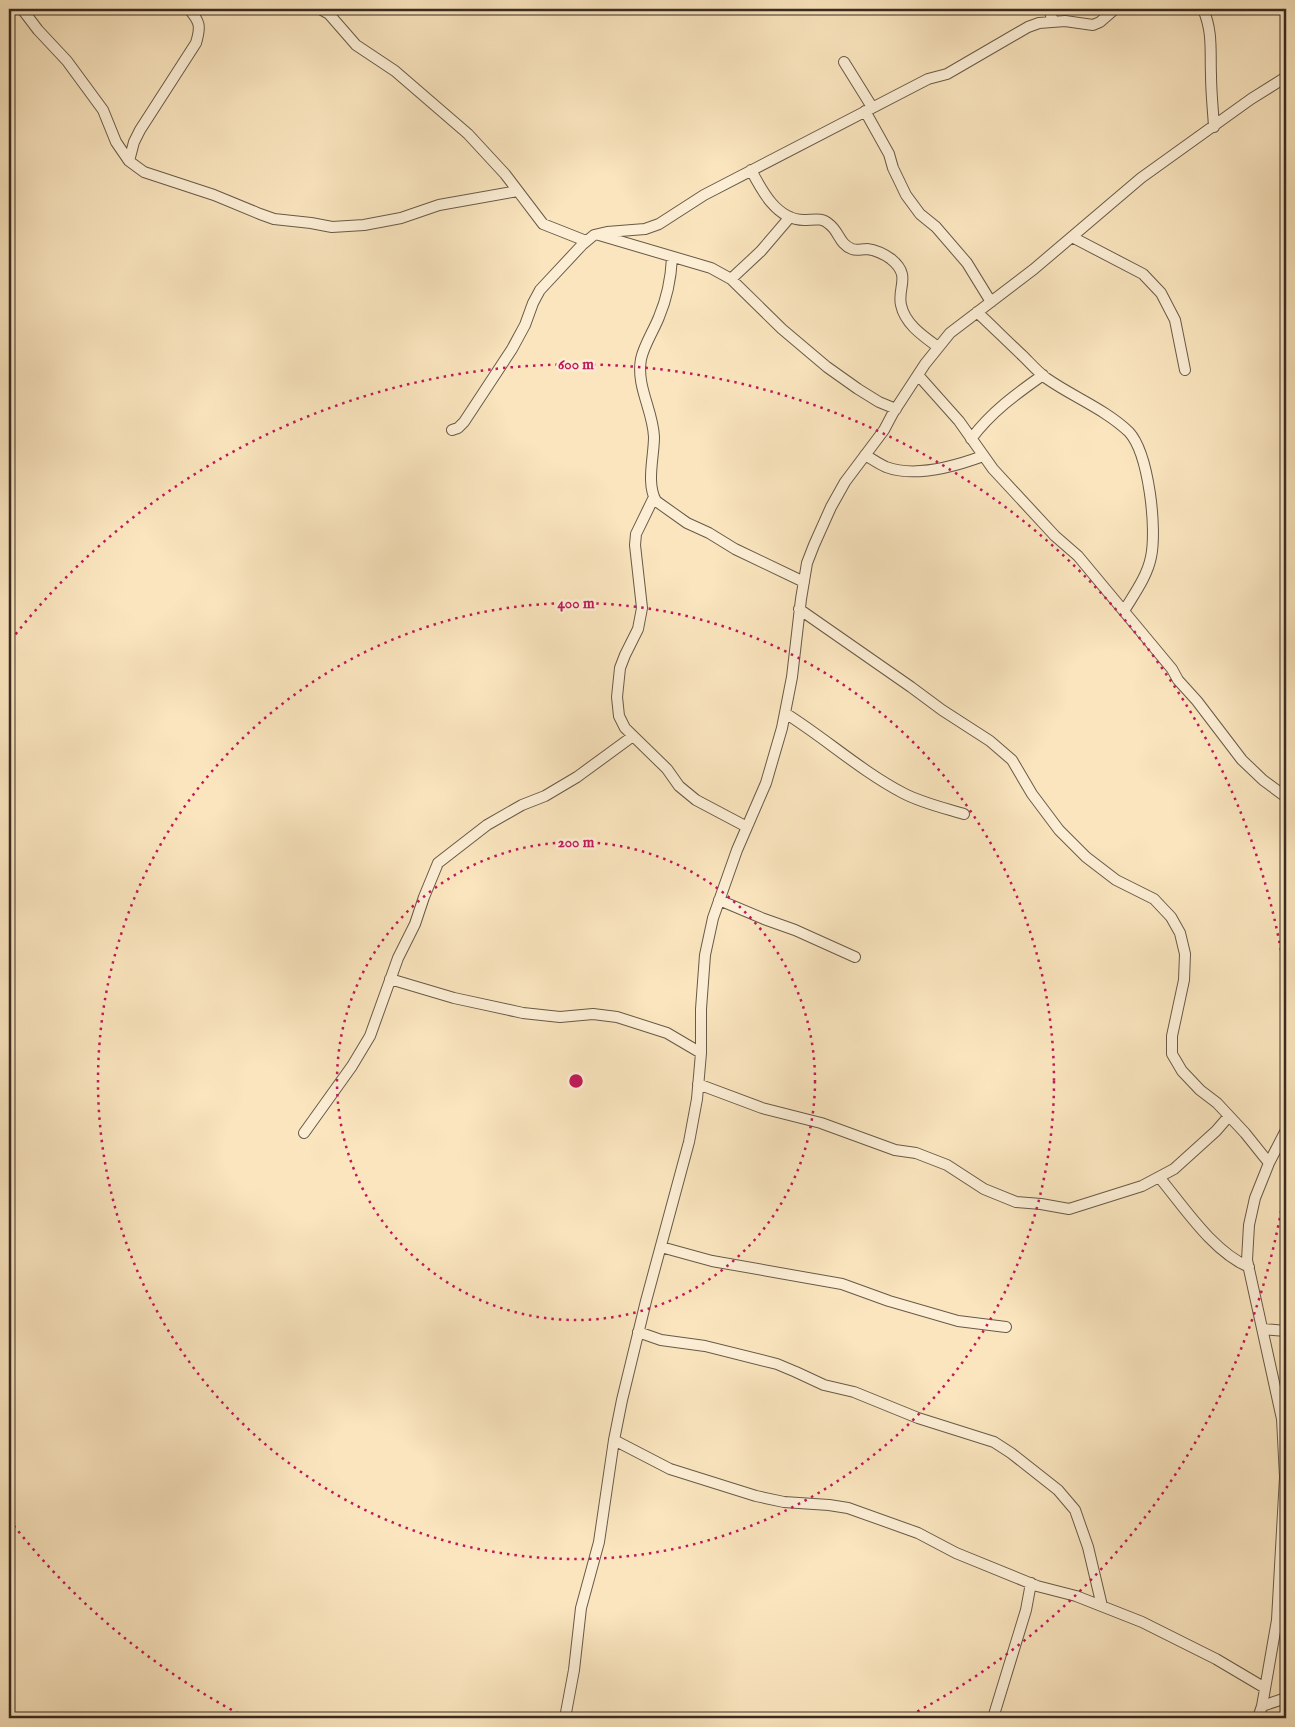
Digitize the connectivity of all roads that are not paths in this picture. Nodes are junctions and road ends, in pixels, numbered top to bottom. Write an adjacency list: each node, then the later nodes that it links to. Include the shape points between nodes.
1 (22, 9): 12 (street, via 104,110 116,142)
2 (189, 9): 12 (street, via 201,28 196,43 140,130)
3 (320, 9): 14 (street, via 330,14 356,45 395,71 468,134)
4 (1049, 9): 7 (street)
5 (1116, 9): 7 (street, via 1093,25)
6 (1203, 9): 11 (street, via 1209,22 1212,50 1210,74)
7 (1052, 22): 10 (street, via 1028,27 947,74 928,79)
8 (844, 62): 10 (street)
9 (1286, 77): 11 (street)
10 (869, 109): 13 (street); 21 (street, via 906,195 967,263)
11 (1214, 127): 17 (street, via 1141,178)
12 (129, 161): 14 (street, via 144,172 274,219 332,227 401,218 439,205)
13 (751, 170): 15 (street, via 772,204); 16 (street, via 659,224 645,229)
14 (518, 191): 18 (street, via 543,224)
15 (790, 217): 20 (street); 23 (street, via 821,220 829,224 841,242 850,248 875,251 893,261 903,282 900,304 908,322)
16 (597, 234): 18 (street); 19 (street)
17 (1072, 237): 21 (street); 24 (street, via 1143,274 1161,293 1175,320)
18 (586, 241): 28 (street, via 540,290 525,325 496,375 464,422)
19 (672, 258): 20 (street, via 711,268); 32 (street, via 671,276 660,315 641,358 643,395 654,435 651,476)
20 (731, 279): 27 (street, via 827,368)
21 (990, 302): 22 (street)
22 (977, 312): 23 (street); 25 (street)
23 (938, 347): 26 (street)
24 (1185, 370)
25 (1043, 375): 29 (street, via 1000,406); 35 (street, via 1111,418 1136,443 1152,504 1153,536 1151,558 1143,580)
26 (918, 376): 27 (street); 29 (street)
27 (896, 409): 30 (street)
28 (452, 430)
29 (971, 438): 31 (street)
30 (865, 455): 31 (street, via 886,467 914,471 950,467); 33 (street, via 831,507 807,563)
31 (984, 456): 35 (street, via 992,469 1078,556)
32 (654, 497): 33 (street, via 687,523); 37 (street, via 636,534 642,608 638,629 620,668 617,697 619,716)
33 (804, 582): 34 (street)
34 (799, 609): 36 (street, via 792,677); 46 (street, via 990,740 1012,760 1059,830 1086,857 1116,880 1154,898 1171,917 1180,933 1185,954 1172,1054 1182,1071)
35 (1124, 611): 38 (street, via 1242,760)
36 (784, 713): 39 (street, via 902,792 922,802); 40 (street, via 766,783)
37 (633, 736): 40 (street, via 684,791); 43 (street, via 577,777 487,825 438,864)
38 (1286, 797)
39 (964, 814)
40 (747, 827): 41 (street)
41 (719, 900): 42 (street); 44 (street, via 705,955)
42 (854, 957)
43 (390, 979): 44 (street, via 454,998 523,1013 617,1017 666,1033); 48 (street, via 370,1036)
44 (701, 1053): 45 (street)
45 (698, 1084): 50 (street, via 762,1108 821,1123 895,1150 916,1153 947,1165 984,1189 1016,1202 1069,1209 1142,1186); 51 (street, via 689,1142)
46 (1229, 1116): 49 (street); 50 (street, via 1216,1132 1174,1169)
47 (1286, 1130): 49 (street)
48 (304, 1133)
49 (1269, 1163): 52 (street, via 1254,1198 1249,1225)
50 (1159, 1177): 52 (street, via 1215,1245)
51 (661, 1247): 53 (street, via 712,1261 842,1284 958,1321); 56 (street)
52 (1249, 1267): 54 (street)
53 (1006, 1327)
54 (1262, 1329): 55 (street); 60 (street, via 1282,1419 1285,1477 1277,1620)
55 (1286, 1331)
56 (638, 1332): 57 (street); 59 (street, via 661,1340 705,1346 777,1364 824,1385 854,1392 918,1418 994,1442 1058,1490 1075,1510)
57 (614, 1440): 58 (street, via 670,1469 756,1496 848,1508 918,1533 956,1553); 63 (street, via 600,1542 581,1608)
58 (1031, 1583): 59 (street); 64 (street, via 1026,1610)
59 (1102, 1606): 60 (street, via 1216,1659)
60 (1265, 1688): 62 (street)
61 (1286, 1698): 62 (street)
62 (1262, 1706): 65 (street)
63 (565, 1718)
64 (993, 1718)
65 (1258, 1718)

